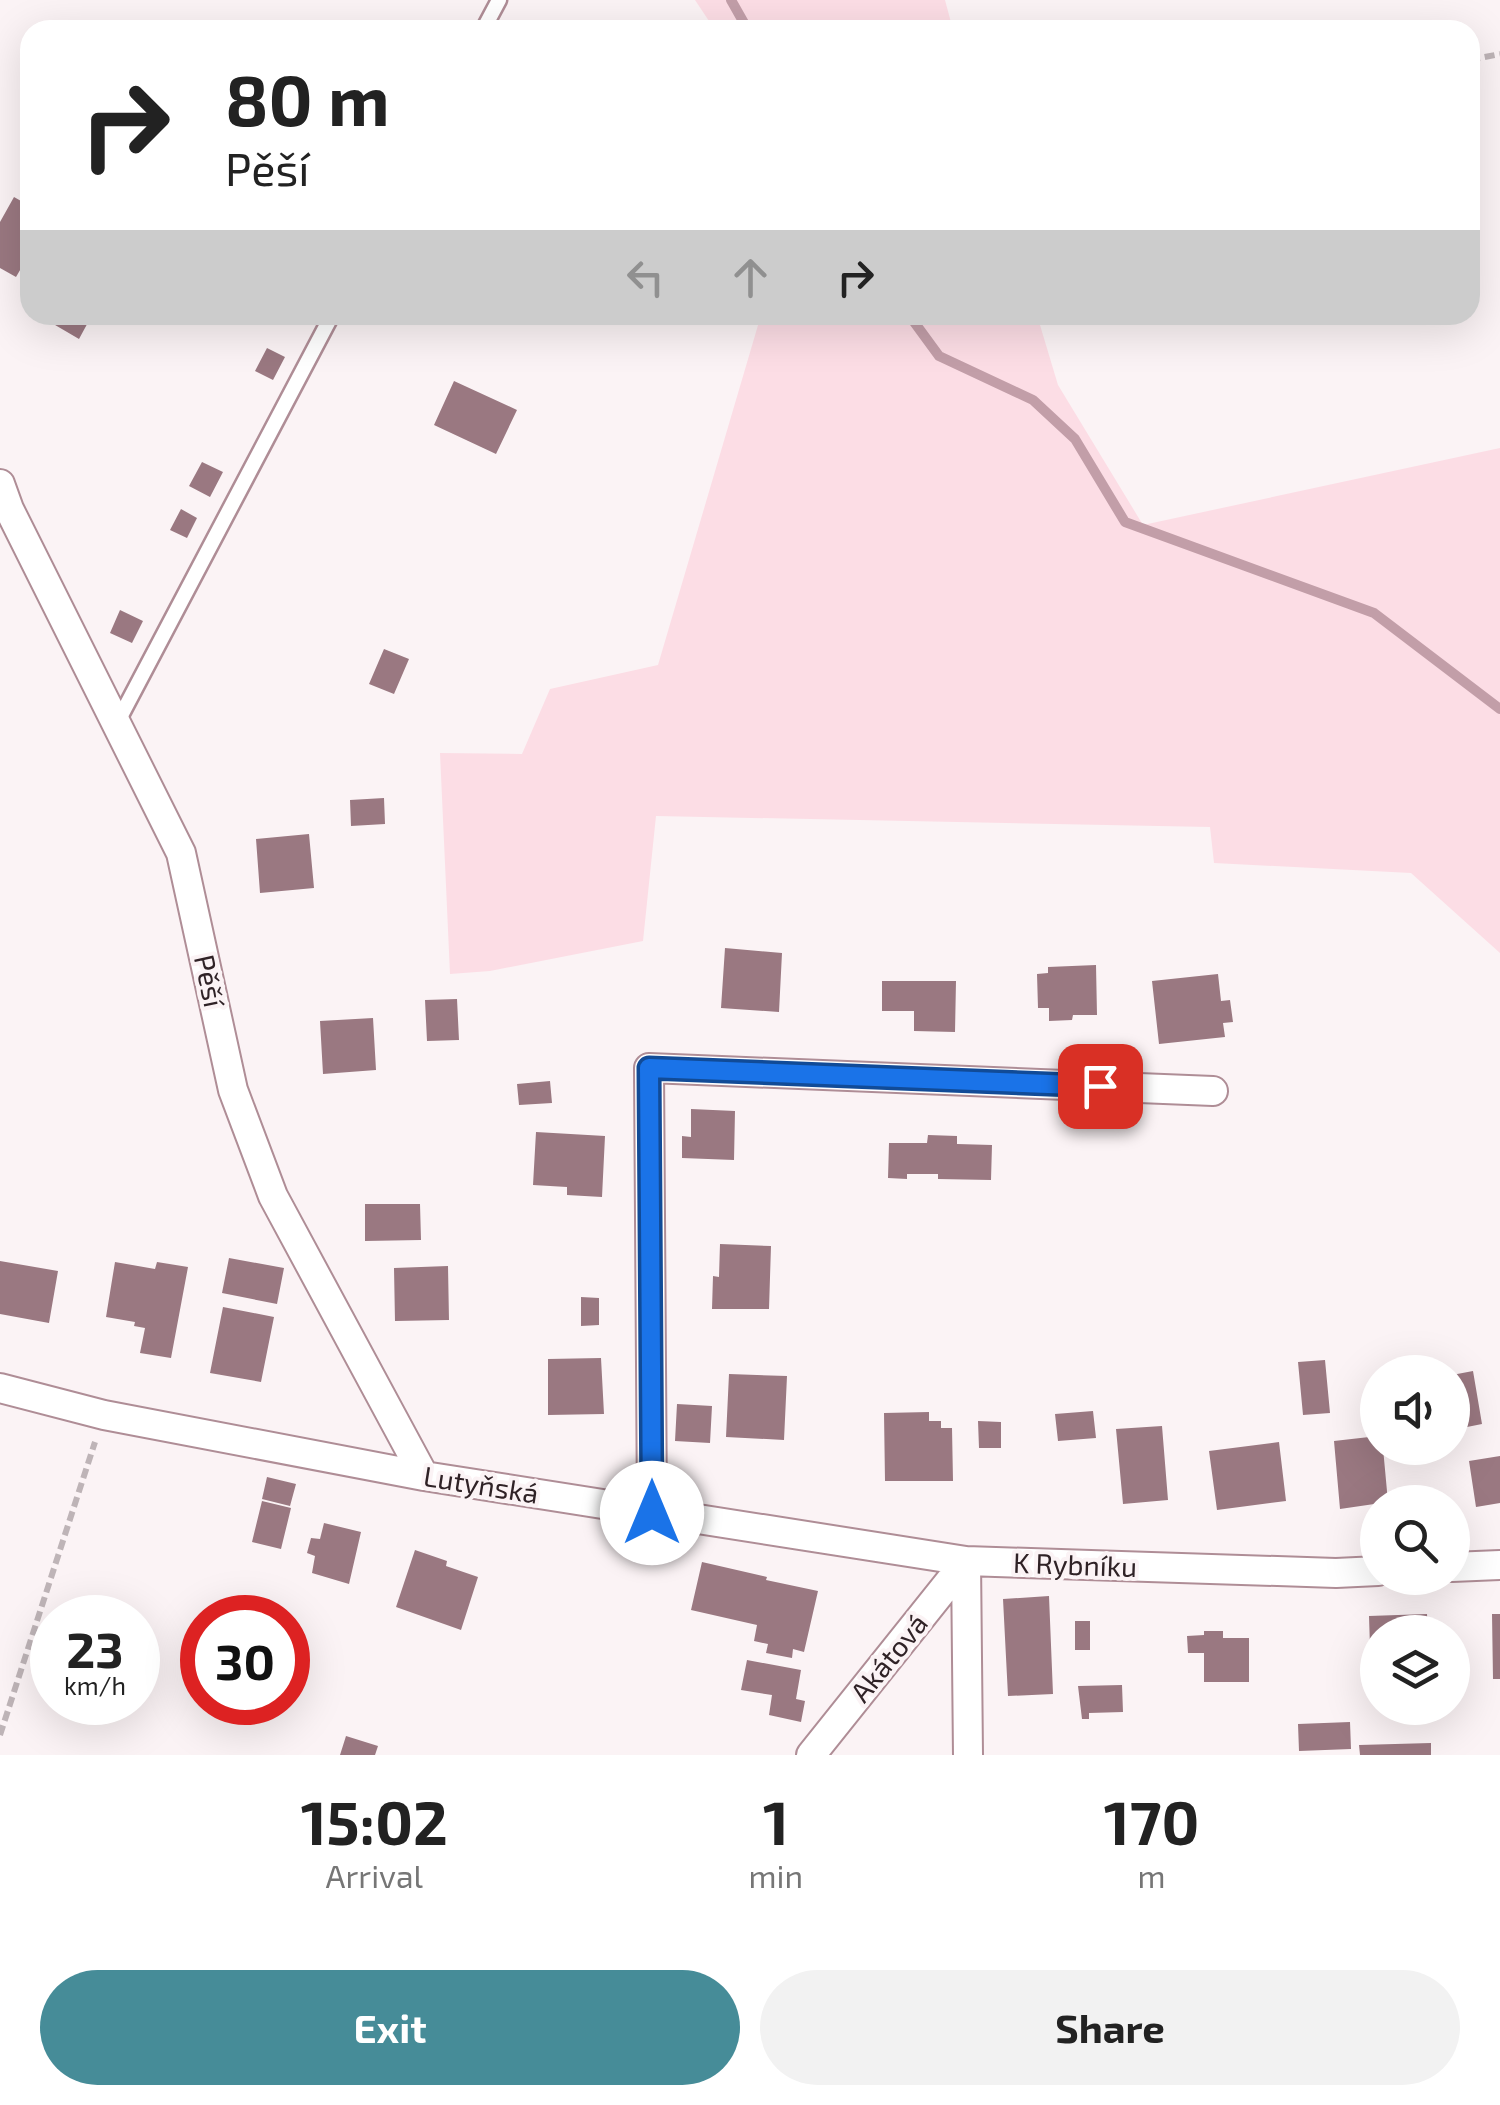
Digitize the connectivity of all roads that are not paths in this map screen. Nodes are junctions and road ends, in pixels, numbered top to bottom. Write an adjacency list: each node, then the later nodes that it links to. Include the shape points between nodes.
1 (327, 325): 3 (lane)
2 (0, 484): 3 (street, Pěší)
3 (116, 725): 6 (street, Pěší, via 181,853 233,1090 273,1196)
4 (1213, 1091): 7 (street, via 649,1068)
5 (0, 1388): 6 (street, Lutyňská, via 104,1415)
6 (424, 1476): 7 (street, Lutyňská)
7 (652, 1513): 8 (street, Lutyňská)
8 (966, 1561): 11 (street, K Rybníku); 12 (street, Akátová); 13 (street)
9 (1500, 1565): 10 (street)
10 (1470, 1566)
11 (1360, 1572)
12 (811, 1755)
13 (968, 1755)

